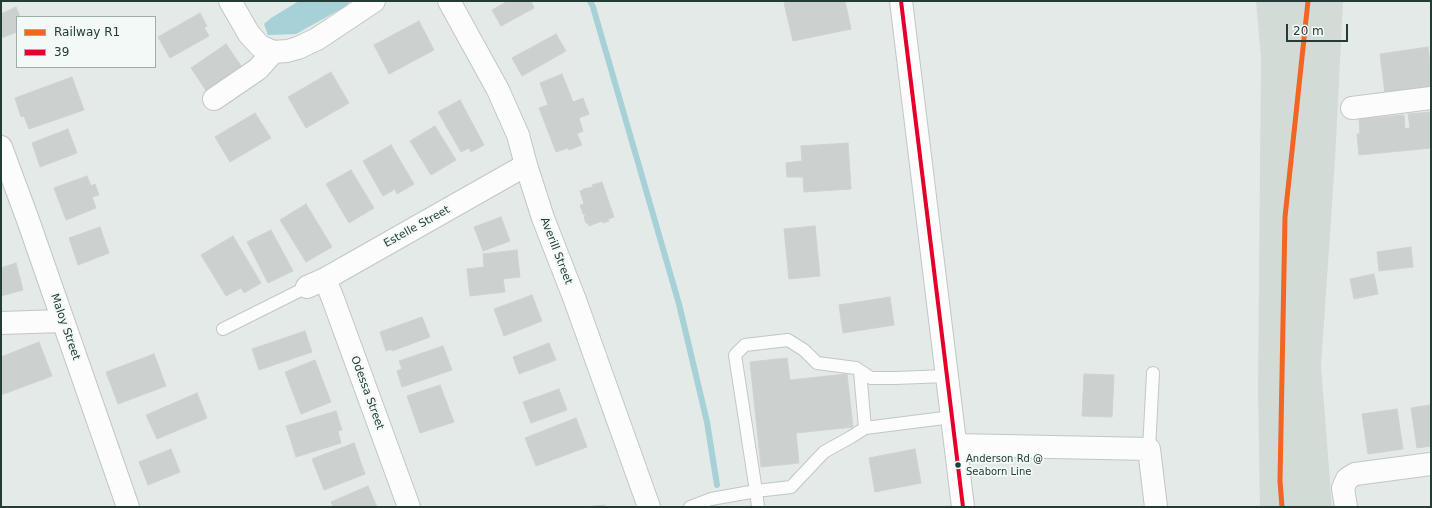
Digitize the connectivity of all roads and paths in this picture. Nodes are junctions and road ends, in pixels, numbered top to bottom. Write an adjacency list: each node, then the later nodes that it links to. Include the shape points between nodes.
1 (230, 1): 5 (street, via 249,34 260,46)
2 (374, 1): 5 (street, via 317,39 298,48)
3 (449, 1): 10 (street, Averill Street, via 498,90 518,135)
4 (901, 1): 17 (street)
5 (273, 52): 7 (street, via 258,69)
6 (1431, 98): 8 (street)
7 (214, 100)
8 (1352, 108)
9 (1, 148): 12 (street, Maloy Street)
10 (526, 165): 11 (street, Estelle Street); 26 (street, Averill Street)
11 (316, 283): 14 (lane); 25 (street, Odessa Street, via 333,299)
12 (62, 320): 13 (street); 24 (street, Maloy Street)
13 (1, 323)
14 (223, 328)
15 (860, 371): 17 (lane, via 872,378); 19 (lane); 23 (lane, via 856,368 817,363 804,350 788,340 745,345 735,355)
16 (1153, 373): 21 (lane)
17 (947, 376): 18 (street)
18 (952, 417): 19 (lane); 20 (street)
19 (865, 428): 23 (lane, via 824,452 791,488)
20 (956, 445): 21 (street); 29 (street)
21 (1149, 448): 30 (street)
22 (1431, 464): 31 (street, via 1355,474 1346,479 1343,488)
23 (756, 491): 27 (lane, via 711,499); 28 (lane)
24 (128, 507)
25 (409, 507)
26 (649, 507)
27 (690, 507)
28 (758, 507)
29 (963, 507)
30 (1156, 507)
31 (1346, 507)

